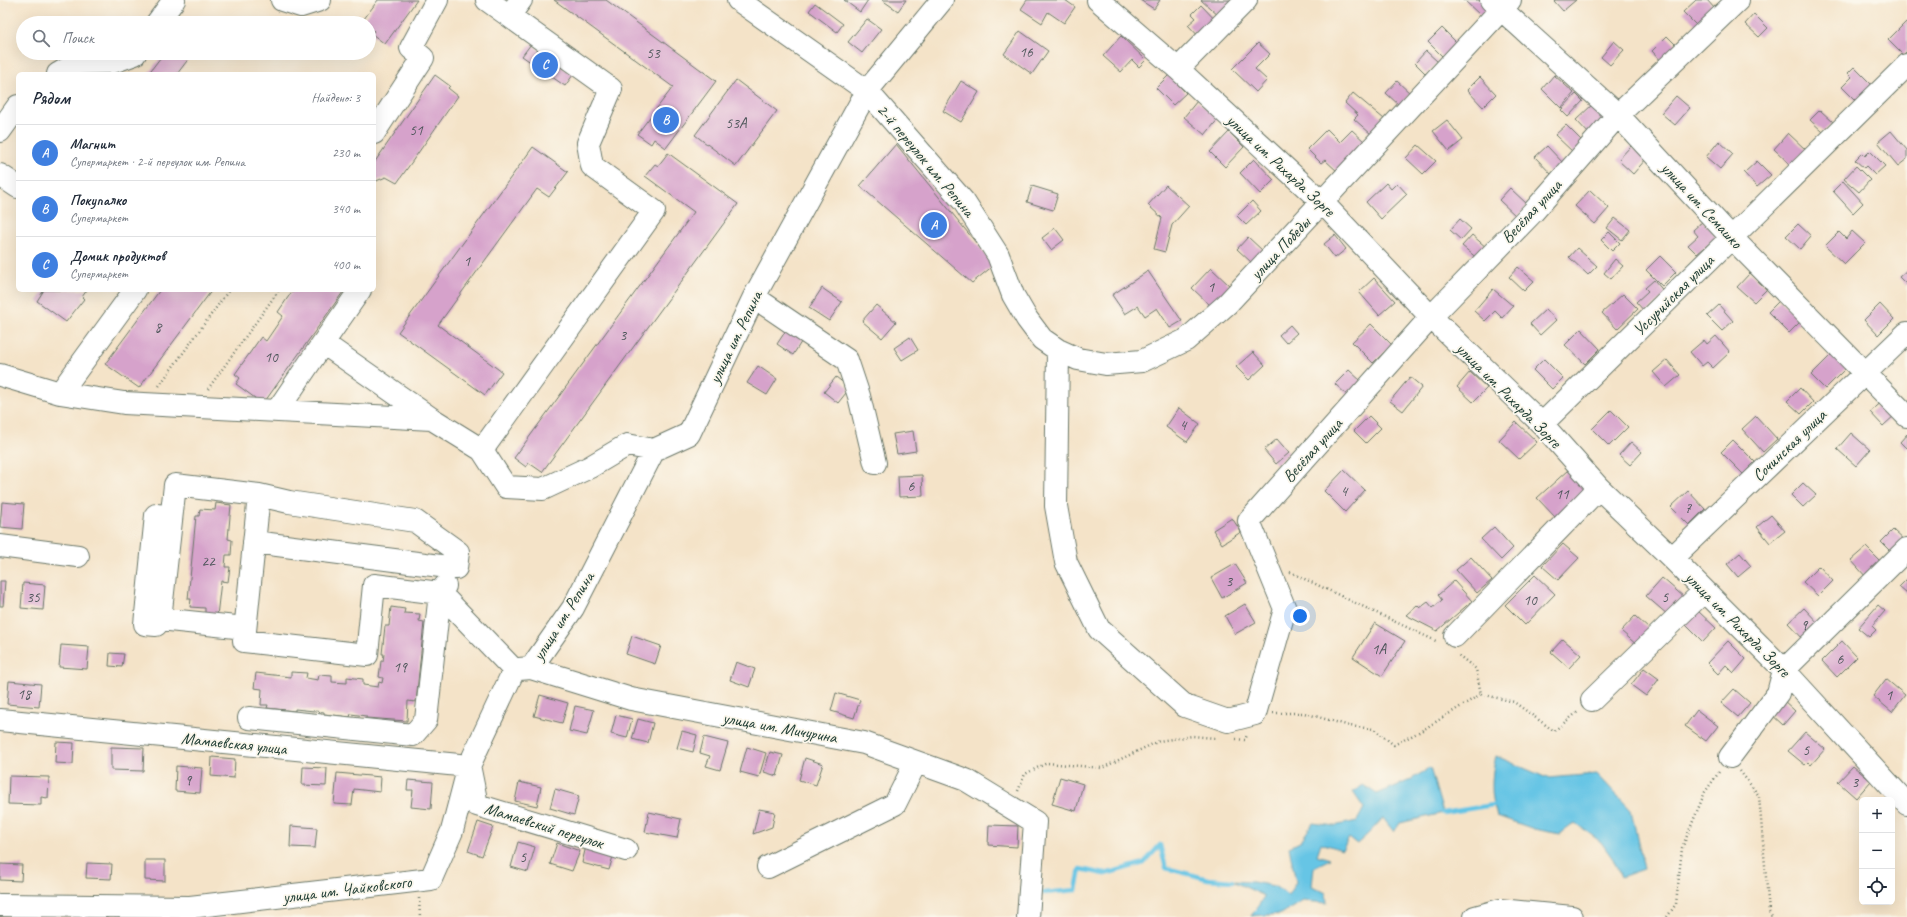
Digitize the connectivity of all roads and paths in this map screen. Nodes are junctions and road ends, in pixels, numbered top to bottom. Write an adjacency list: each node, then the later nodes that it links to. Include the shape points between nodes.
1 (174, 0): 13 (street)
2 (282, 0): 3 (street, via 301,6)
3 (320, 0)
4 (437, 0): 23 (street, via 411,48 423,58)
5 (487, 0): 12 (street)
6 (738, 0): 20 (street, 2-й переулок им. Репина)
7 (942, 0): 20 (street, улица им. Репина)
8 (1098, 0): 17 (street, улица им. Рихарда Зорге)
9 (1246, 0): 17 (street)
10 (1738, 0): 22 (street, Весёлая улица)
11 (1500, 3): 22 (street, улица им. Семашко); 27 (street, улица Победы)
12 (515, 8): 47 (street, via 611,89 588,143 592,166 654,211)
13 (162, 16)
14 (118, 60): 18 (street, via 77,63)
15 (130, 60): 19 (street)
16 (1907, 65): 28 (street, Уссурийская улица)
17 (1178, 69): 27 (street, улица им. Рихарда Зорге)
18 (61, 72)
19 (122, 72)
20 (867, 91): 33 (street, улица им. Репина); 37 (street, 2-й переулок им. Репина, via 964,202 998,255 1013,295 1027,319 1042,339)
21 (16, 109): 24 (street)
22 (1618, 115): 28 (street, улица им. Семашко); 34 (street, Весёлая улица, via 1533,212)
23 (376, 130)
24 (0, 131)
25 (0, 175): 26 (street)
26 (16, 187)
27 (1322, 202): 34 (street, улица им. Рихарда Зорге); 37 (street, улица Победы, via 1227,304 1186,340 1142,361 1106,364 1078,359)
28 (1731, 237): 38 (street, улица им. Семашко); 46 (street, Уссурийская улица)
29 (135, 292): 40 (street)
30 (228, 292): 41 (path)
31 (278, 292): 42 (path)
32 (359, 292): 36 (street)
33 (754, 297): 48 (street, улица им. Репина, via 689,434); 49 (street, via 848,360)
34 (1431, 317): 46 (street, улица им. Рихарда Зорге); 57 (street, Весёлая улица, via 1250,521)
35 (1907, 333): 38 (street, Сочинская улица)
36 (323, 343): 43 (street); 45 (street)
37 (1058, 350): 67 (street, via 1056,506 1066,562 1099,629 1185,706 1228,721)
38 (1863, 374): 44 (street, улица им. Семашко); 56 (street, Сочинская улица)
39 (0, 375): 40 (street)
40 (60, 393): 41 (street, via 124,404)
41 (146, 404): 42 (street)
42 (195, 407): 43 (street)
43 (276, 411): 45 (street)
44 (1907, 416)
45 (432, 419): 47 (street)
46 (1542, 424): 50 (street, улица им. Рихарда Зорге)
47 (482, 450): 48 (street, via 506,487 543,489 590,467 627,445)
48 (654, 450): 63 (street, улица им. Репина, via 573,608)
49 (875, 463)
50 (1599, 488): 56 (street, улица им. Рихарда Зорге); 62 (street)
51 (259, 495): 52 (street); 58 (street, via 415,521 458,552); 61 (street, via 175,485 160,619)
52 (254, 542): 58 (street); 61 (street)
53 (0, 546): 55 (street)
54 (1907, 549): 64 (street)
55 (78, 556)
56 (1672, 558): 59 (street, улица им. Рихарда Зорге)
57 (1265, 560): 62 (path, via 1370,611); 67 (street, Весёлая улица, via 1285,609)
58 (456, 568): 60 (street)
59 (1704, 591): 64 (street, улица им. Рихарда Зорге); 66 (street)
60 (440, 593): 61 (street, via 374,585 367,655 244,641); 63 (street); 68 (street, via 426,720 413,735)
61 (245, 628)
62 (1451, 641): 65 (path, via 1476,669)
63 (523, 669): 73 (street, улица им. Мичурина, via 631,699 864,743); 74 (street, улица им. Репина)
64 (1784, 670): 72 (street, via 1778,693); 75 (street, улица им. Рихарда Зорге)
65 (1481, 694): 66 (path, via 1514,702 1554,731); 67 (path, via 1394,745 1374,729 1350,726 1304,713)
66 (1592, 700)
67 (1255, 714): 71 (path, via 1245,740)
68 (249, 718)
69 (0, 720): 74 (street, Мамаевская улица)
70 (1222, 738): 76 (path, via 1192,736 1159,741 1102,768 1047,763 1025,774)
71 (1230, 739)
72 (1730, 757): 83 (path, via 1705,792 1682,848 1676,904); 84 (path, via 1759,796 1769,912)
73 (916, 762): 76 (street, улица им. Мичурина, via 966,780); 78 (street, via 895,804)
74 (469, 766): 77 (street, Мамаевский переулок, via 477,805); 79 (street, улица им. Чайковского, via 452,832 431,879 190,906)
75 (1903, 792)
76 (1012, 808): 80 (street, улица им. Мичурина, via 1034,822)
77 (626, 850)
78 (768, 867)
79 (0, 905)
80 (1028, 917)
81 (1475, 917): 82 (street, via 1500,910)
82 (1572, 917)
83 (1667, 917)
84 (1772, 917)

